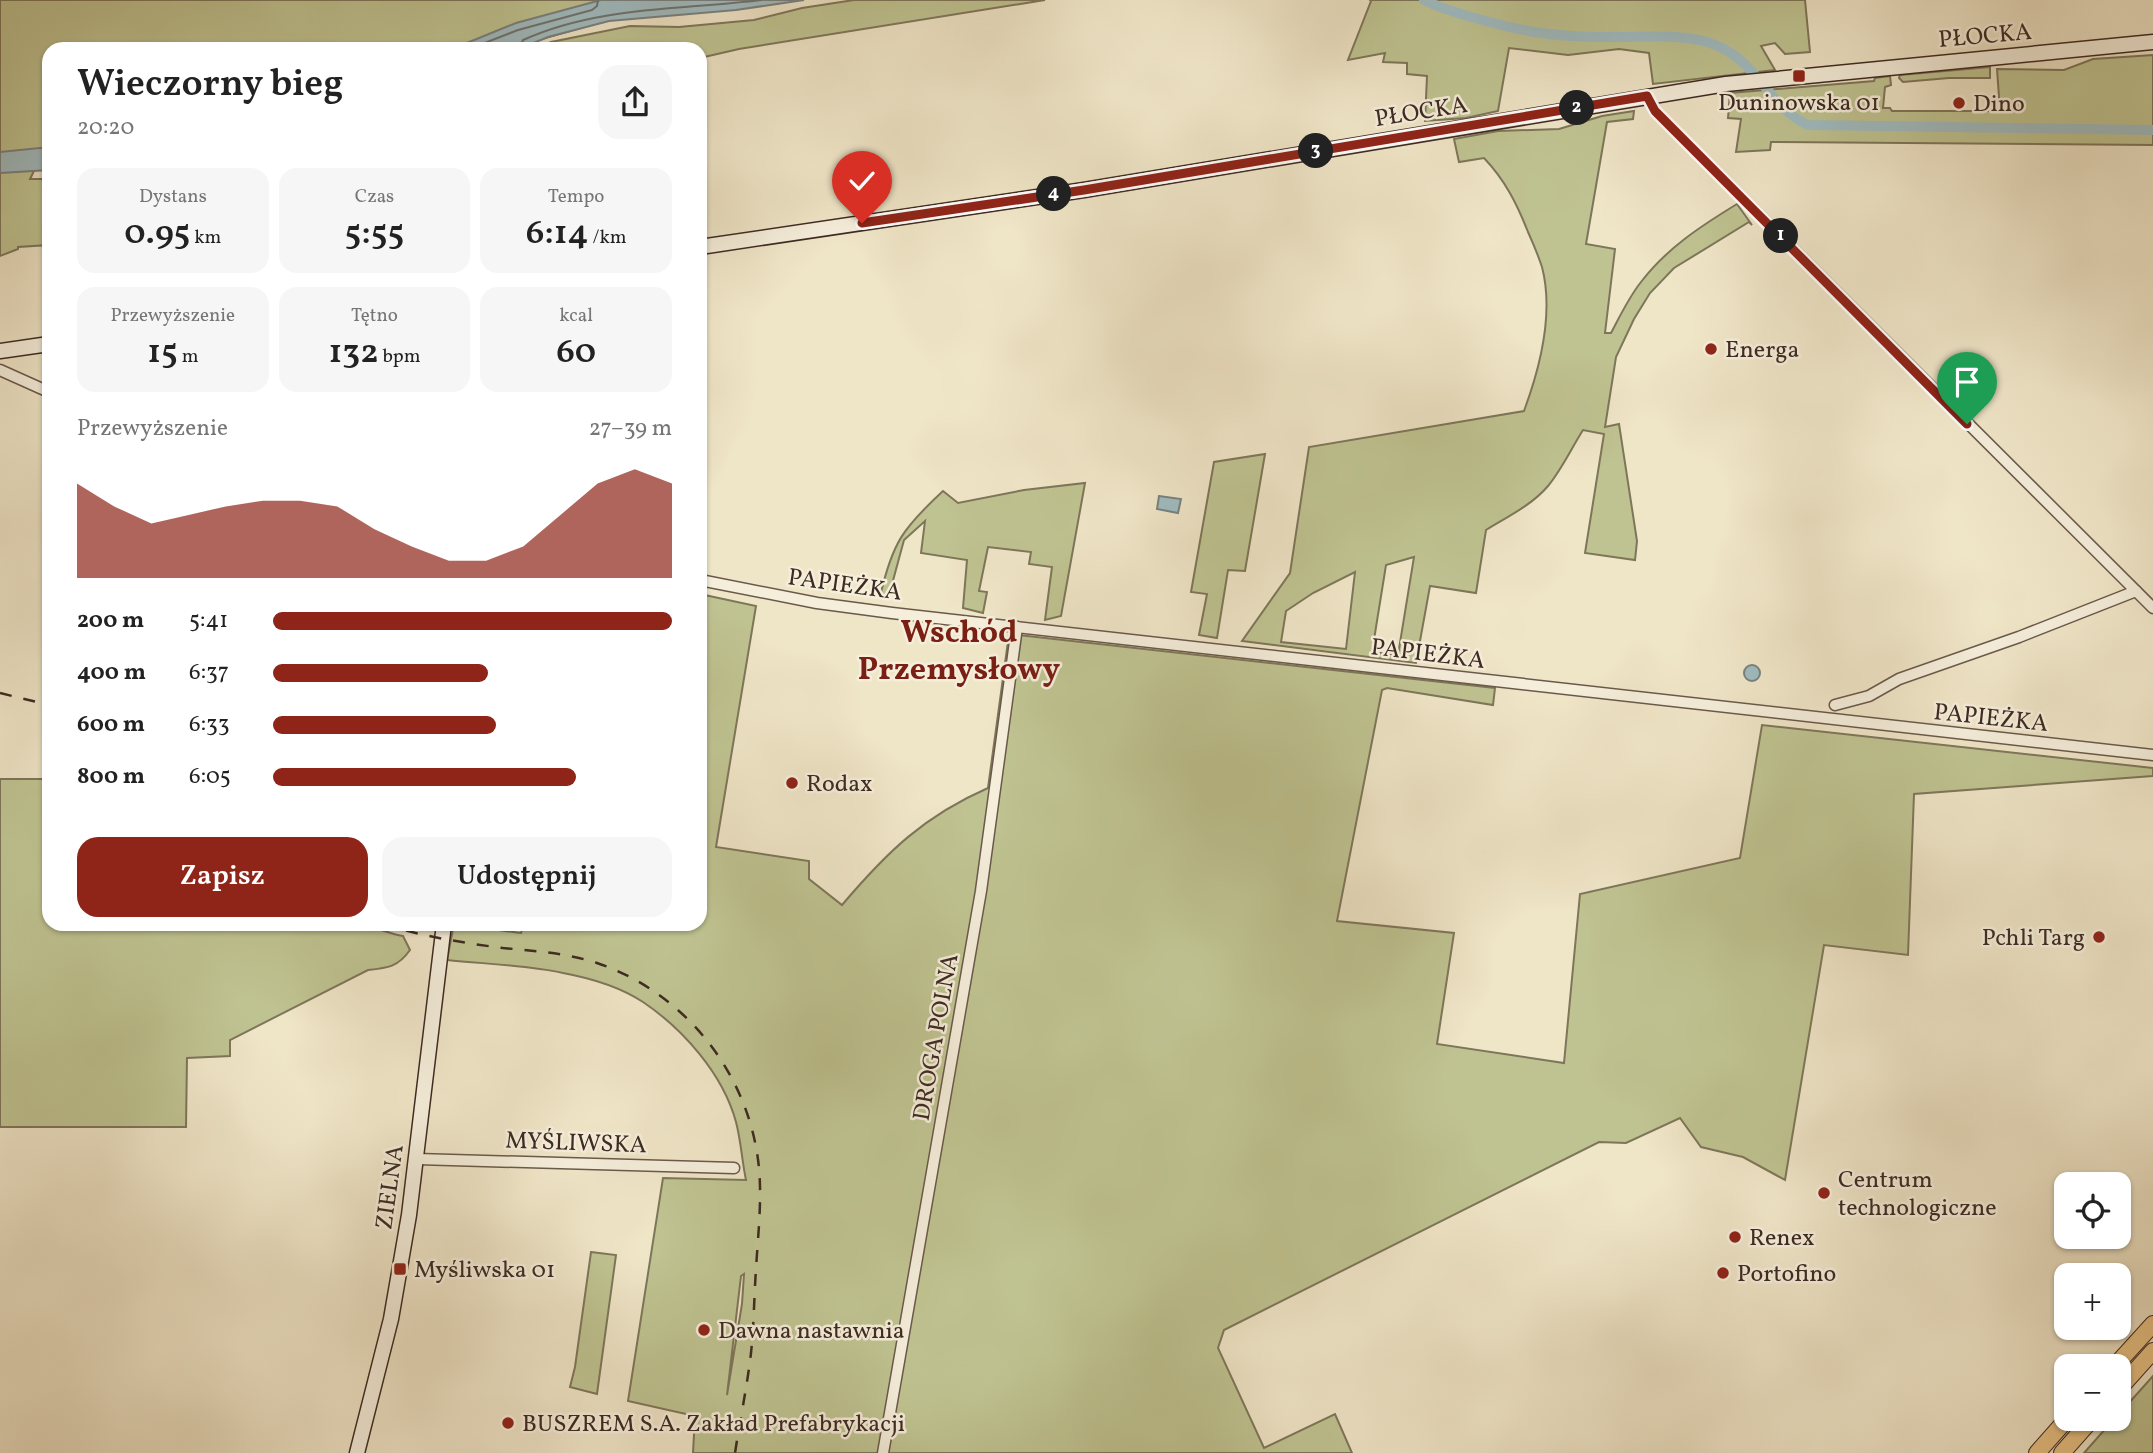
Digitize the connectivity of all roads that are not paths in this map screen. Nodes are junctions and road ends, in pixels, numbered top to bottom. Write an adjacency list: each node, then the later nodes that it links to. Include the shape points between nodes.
1 (2153, 42): 2 (street, PŁOCKA, via 1769,79)
2 (1647, 96): 3 (street, PŁOCKA); 8 (street, via 1655,111)
3 (707, 246)
4 (42, 345): 5 (street)
5 (0, 351)
6 (0, 370): 7 (street)
7 (42, 389)
8 (2117, 573): 10 (street); 11 (street, via 2118,589)
9 (707, 581): 13 (street, PAPIEŻKA, via 840,606)
10 (2136, 591): 11 (street, PAPIEŻKA); 12 (street)
11 (2112, 601): 14 (street, PAPIEŻKA, via 1899,679 1869,696)
12 (2153, 608)
13 (1017, 627): 15 (street, PAPIEŻKA); 26 (street, DROGA POLNA, via 981,891)
14 (1835, 705)
15 (2153, 755)
16 (443, 931): 17 (street, ZIELNA)
17 (417, 1159): 18 (street, MYŚLIWSKA); 25 (street, ZIELNA, via 391,1319)
18 (734, 1168)
19 (2153, 1324): 21 (main road)
20 (2153, 1351): 22 (main road)
21 (2126, 1354)
22 (2131, 1376)
23 (2056, 1431): 27 (main road)
24 (2081, 1431): 28 (main road)
25 (357, 1453)
26 (883, 1453)
27 (2037, 1453)
28 (2062, 1453)

